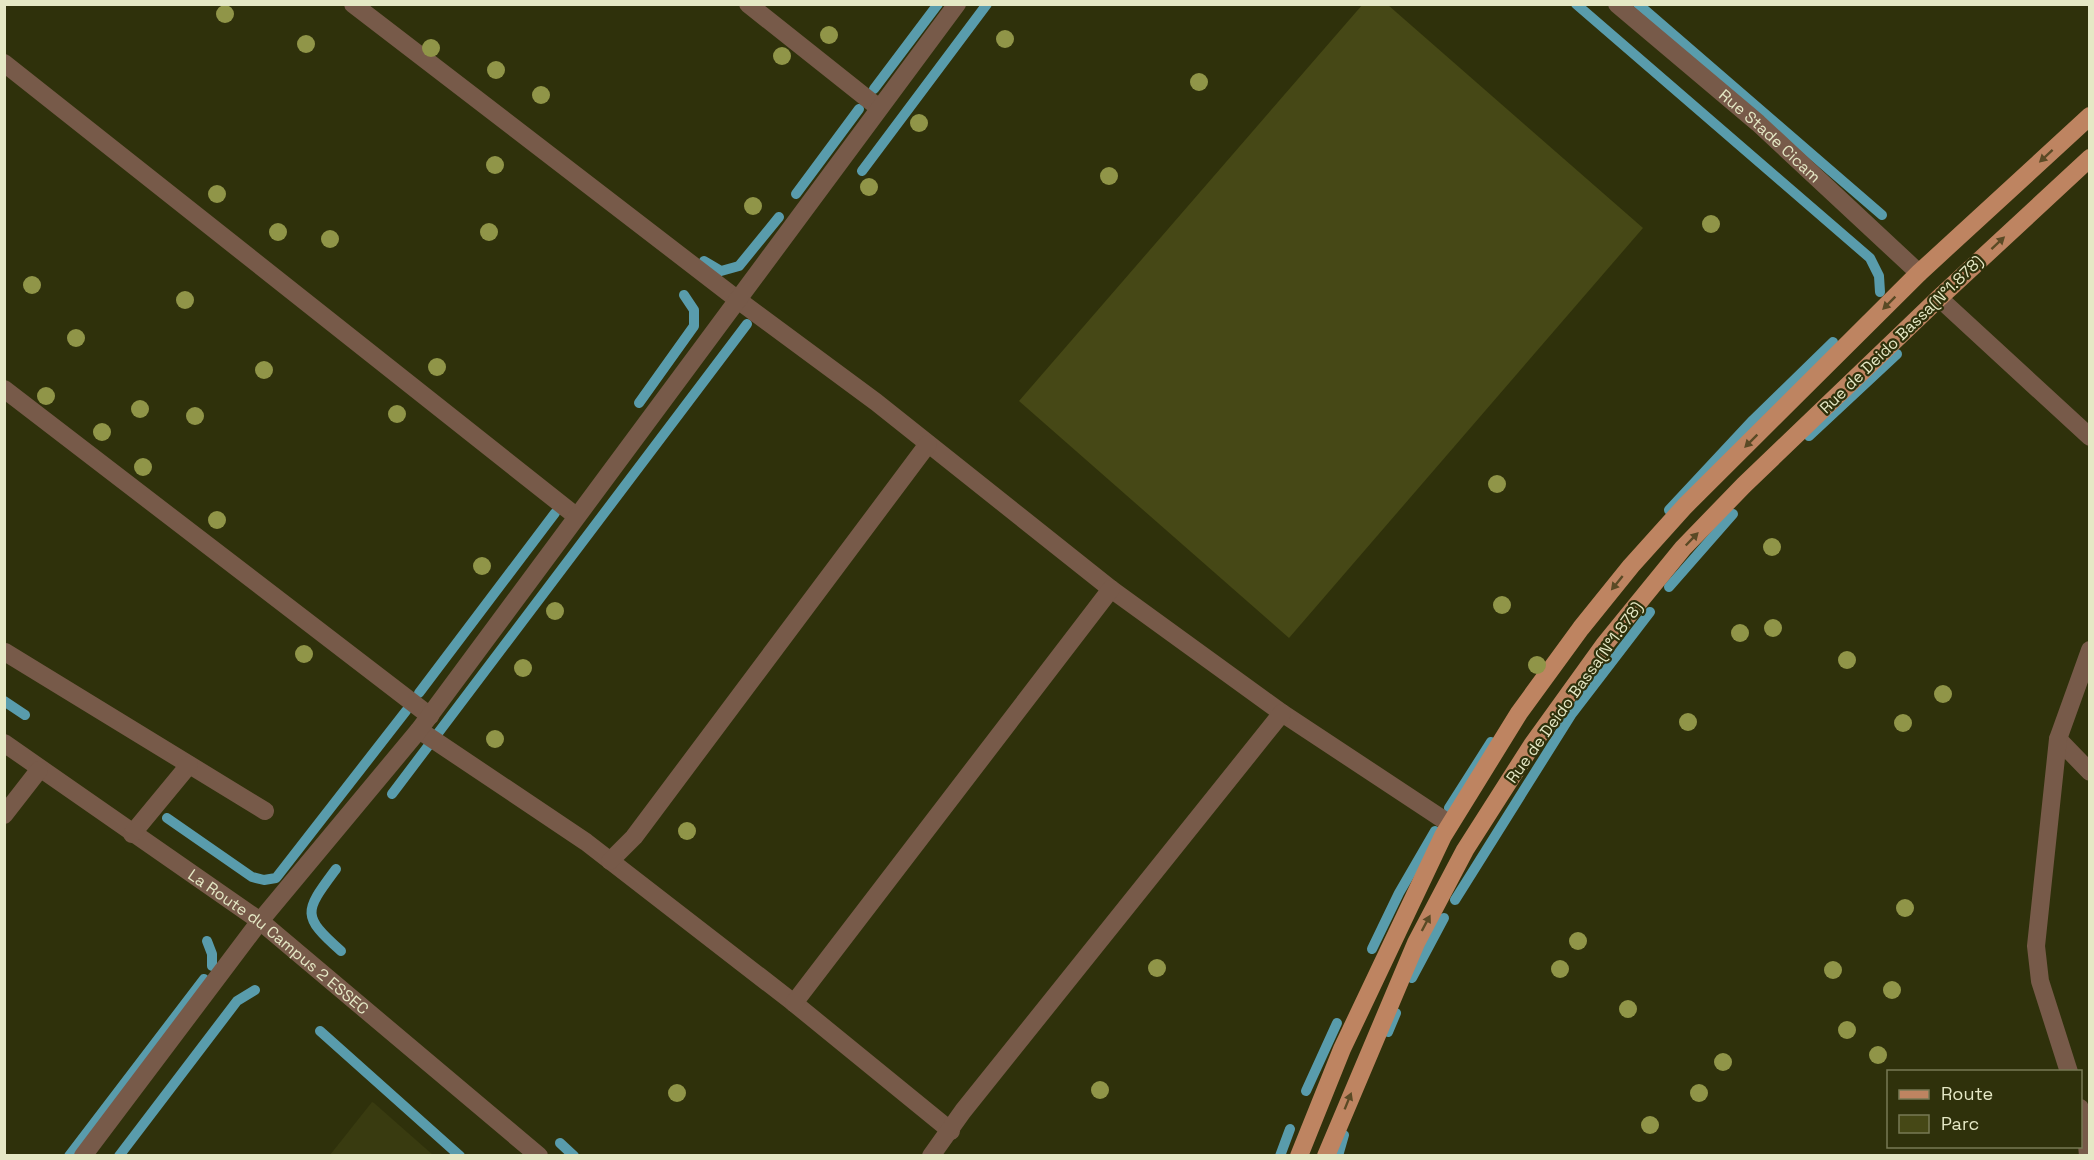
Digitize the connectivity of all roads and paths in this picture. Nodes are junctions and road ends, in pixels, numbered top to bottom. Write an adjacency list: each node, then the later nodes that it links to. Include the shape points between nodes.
1 (353, 4): 11 (street)
2 (748, 4): 6 (street)
3 (957, 4): 6 (street)
4 (1617, 4): 9 (street, Rue Stade Cicam, via 1758,123)
5 (4, 63): 15 (street)
6 (879, 108): 11 (street)
7 (2090, 116): 9 (main road, one-way to 9)
8 (2090, 158): 10 (main road, Rue de Deido Bassa(N°1.878), one-way to 8)
9 (1919, 273): 28 (main road, one-way to 28, via 1693,498 1631,566 1519,713)
10 (1939, 297): 13 (street); 40 (main road, Rue de Deido Bassa(N°1.878), one-way to 10, via 1416,942 1465,850 1532,745 1604,645 1683,548)
11 (738, 300): 14 (street); 15 (street)
12 (4, 389): 20 (street)
13 (2090, 437)
14 (928, 444): 16 (street); 30 (street, via 634,837)
15 (576, 516): 20 (street)
16 (1112, 589): 19 (street); 32 (street)
17 (2090, 650): 21 (street)
18 (5, 652): 23 (street)
19 (1282, 713): 28 (street); 35 (street, via 963,1111)
20 (425, 723): 30 (street); 31 (street)
21 (2058, 739): 25 (street); 33 (street, via 2036,964)
22 (4, 743): 24 (street, La Route du Campus 2 ESSEC)
23 (189, 765): 26 (street); 29 (street)
24 (39, 770): 27 (street); 29 (street, La Route du Campus 2 ESSEC)
25 (2090, 772)
26 (265, 811)
27 (4, 815)
28 (1450, 824): 39 (main road, via 1342,1049)
29 (132, 834): 31 (street, La Route du Campus 2 ESSEC)
30 (610, 861): 32 (street)
31 (260, 921): 36 (street); 37 (street, La Route du Campus 2 ESSEC)
32 (794, 1003): 35 (street)
33 (2069, 1070)
34 (2082, 1114): 41 (street)
35 (951, 1131): 38 (street)
36 (83, 1155)
37 (539, 1155)
38 (931, 1155)
39 (1299, 1155)
40 (1326, 1155)
41 (2088, 1155)

